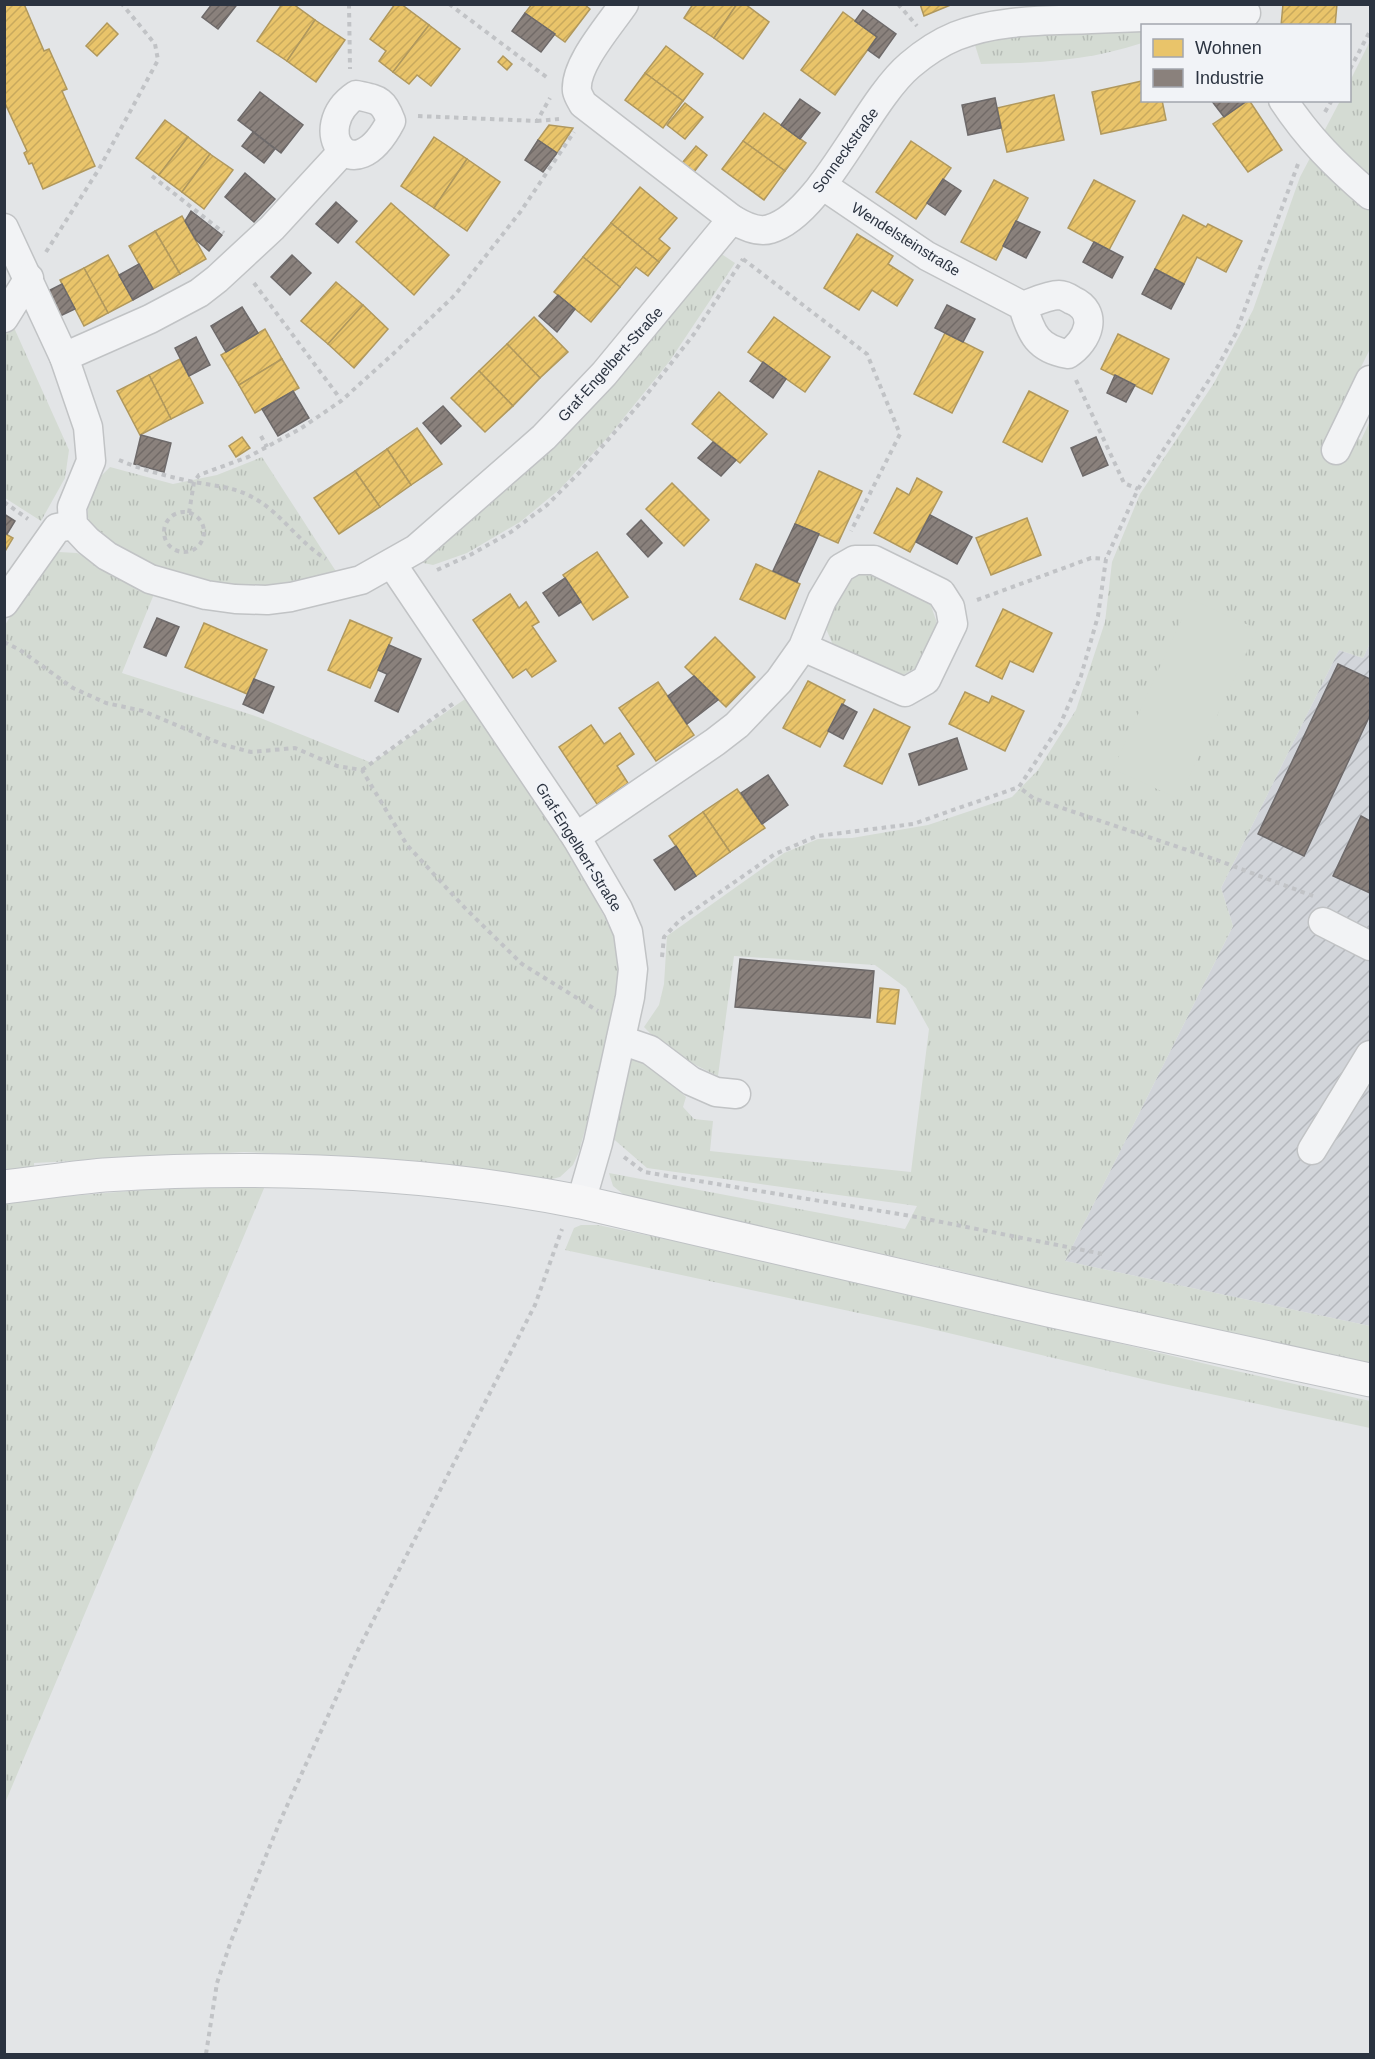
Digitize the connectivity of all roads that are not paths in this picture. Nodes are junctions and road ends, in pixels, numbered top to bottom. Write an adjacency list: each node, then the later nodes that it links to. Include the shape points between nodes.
1 (624, 4): 8 (street, Sonneckstraße, via 567,85)
2 (1247, 14): 5 (street, Sonneckstraße, via 1034,21 991,26 957,36 908,66)
3 (1284, 102): 6 (street, via 1336,166)
4 (342, 152): 4 (street, via 353,156 371,150 391,121 385,106 356,95 345,103 334,130); 12 (street, via 272,228 218,279 150,319)
5 (822, 185): 8 (street, Sonneckstraße, via 782,224 768,230 744,226); 10 (street, Wendelsteinstraße, via 927,256)
6 (1371, 195)
7 (4, 228): 9 (street)
8 (724, 229): 16 (street, Graf-Engelbert-Straße, via 604,374 544,437 416,549)
9 (29, 278): 11 (street); 12 (street)
10 (1023, 306): 10 (street, via 1038,341 1052,351 1068,354 1085,339 1090,321 1075,301 1060,295)
11 (4, 318)
12 (64, 357): 15 (street, via 88,427 91,461 72,507)
13 (1371, 380): 14 (street)
14 (1336, 450)
15 (73, 525): 16 (street, Graf-Engelbert-Straße, via 107,556 150,579 235,599 291,597 361,580); 17 (street, via 57,528)
16 (392, 564): 19 (street, Graf-Engelbert-Straße)
17 (4, 603)
18 (802, 647): 18 (street, via 905,692 926,680 953,624 950,607 941,593 909,577 874,560 855,560 841,568); 19 (street, via 779,681 737,725)
19 (576, 837): 22 (street, Graf-Engelbert-Straße, via 628,932 633,969)
20 (1320, 910): 21 (street)
21 (1371, 946)
22 (621, 1040): 24 (street, via 650,1050 691,1081 716,1092); 27 (street, Graf-Engelbert-Straße, via 598,1143)
23 (1371, 1055): 25 (street)
24 (736, 1094)
25 (1312, 1150)
26 (4, 1187): 27 (main road, via 102,1176 219,1170 306,1171 405,1178)
27 (576, 1201): 28 (main road, via 1059,1313)
28 (1371, 1380)

